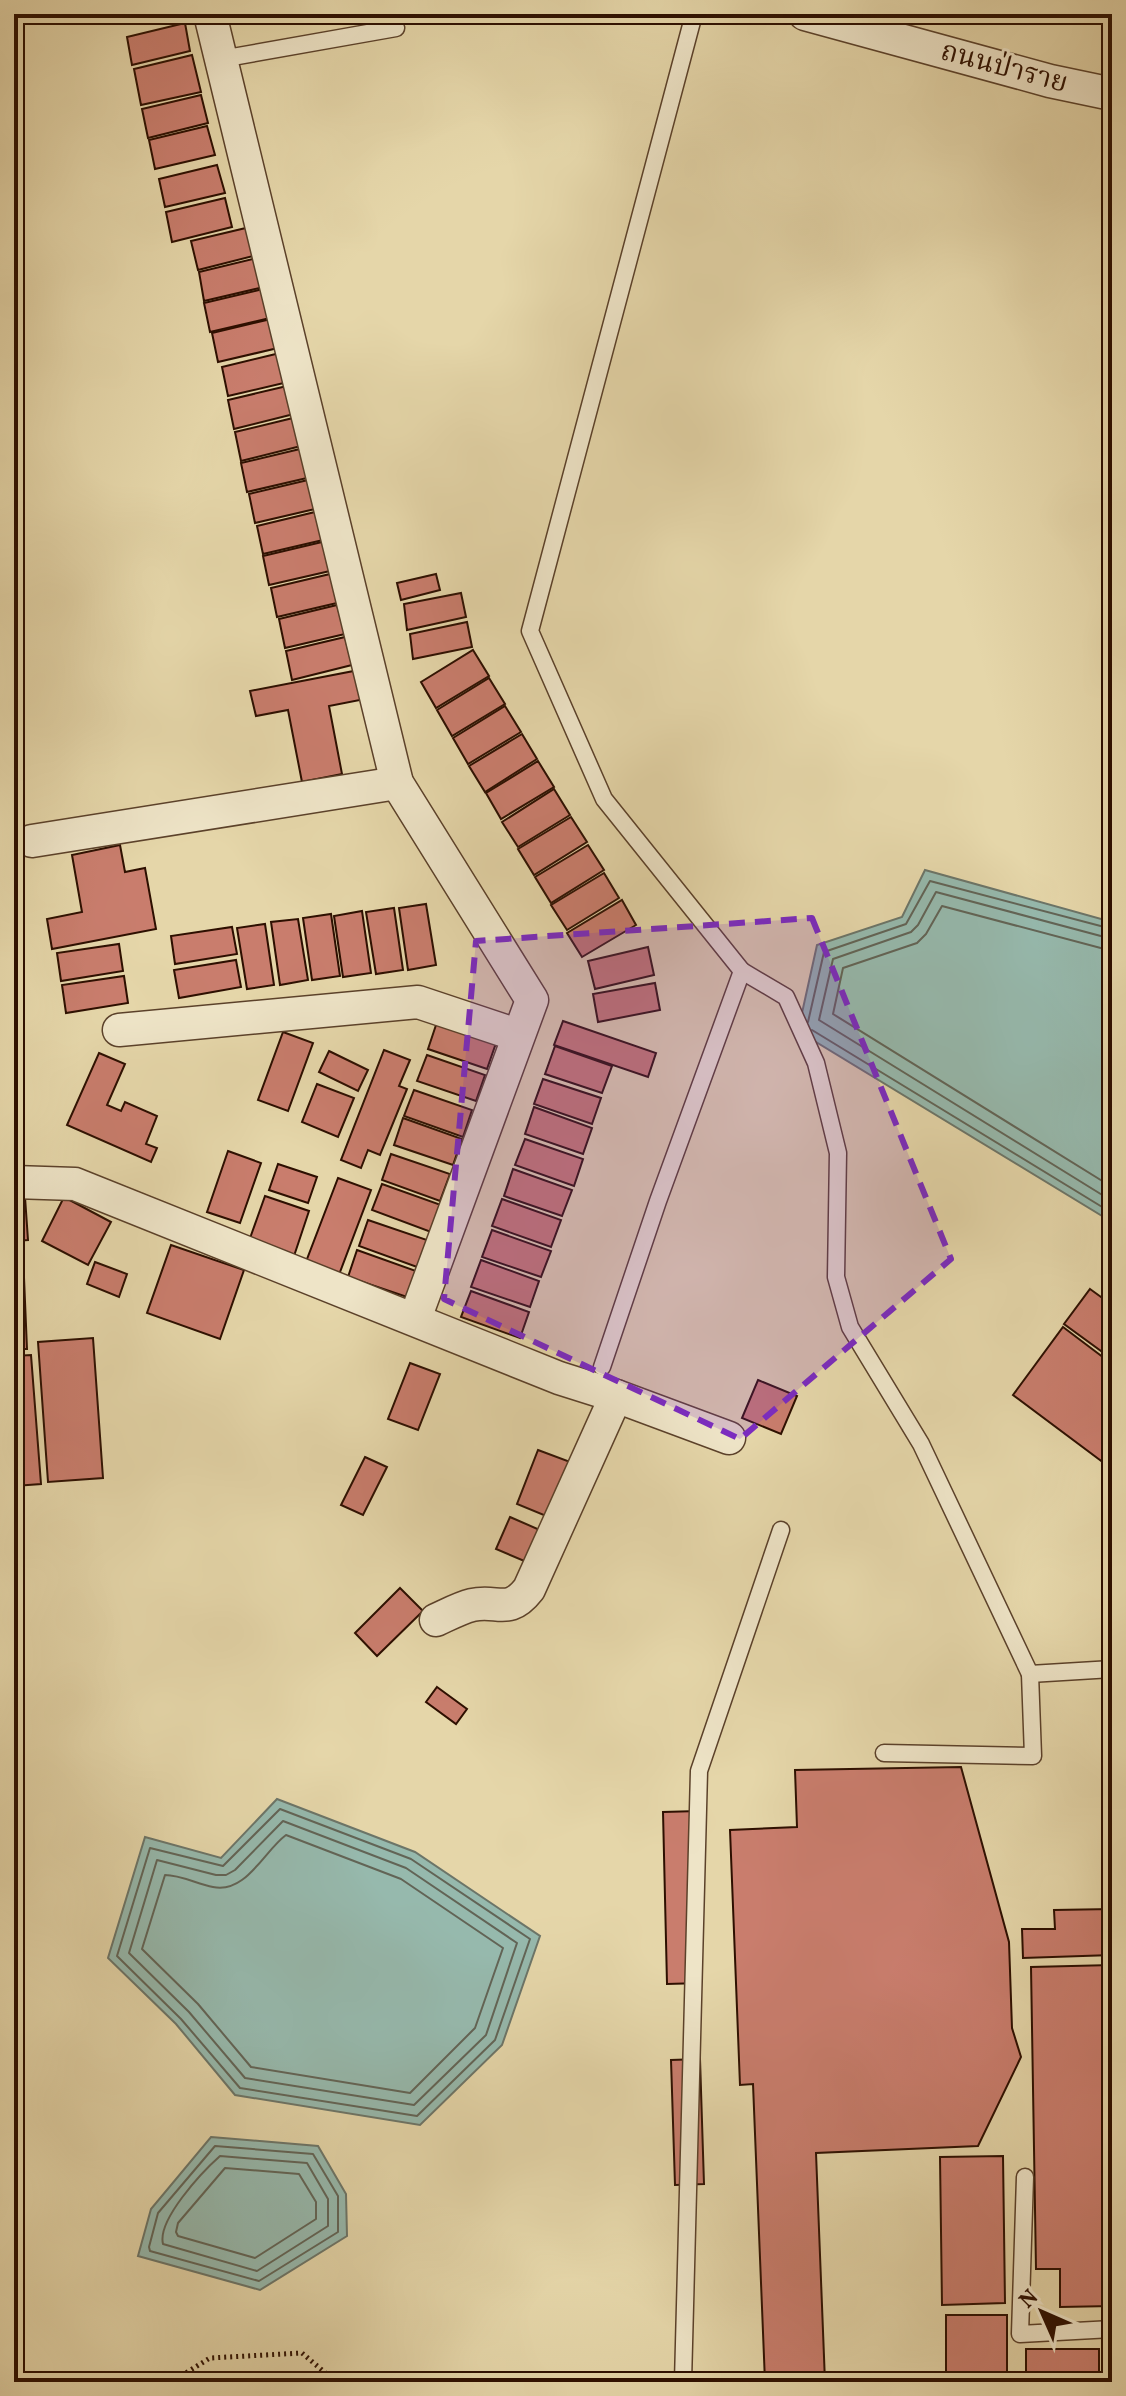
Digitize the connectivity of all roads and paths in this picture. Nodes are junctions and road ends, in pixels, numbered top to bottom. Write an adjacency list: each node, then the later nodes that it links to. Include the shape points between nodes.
1 (210, 14): 5 (street)
2 (694, 14): 9 (lane, via 530,631 604,799)
3 (805, 14): 6 (street, ถนนป่าราย)
4 (396, 28): 5 (lane)
5 (221, 59): 7 (street)
6 (1112, 94)
7 (397, 783): 8 (street); 11 (street, via 532,1000)
8 (32, 841)
9 (742, 971): 14 (lane); 20 (lane, via 786,997 816,1063 838,1153 836,1277 850,1327 921,1444)
10 (119, 1030): 11 (street, via 418,1002)
11 (517, 1035): 13 (street)
12 (14, 1182): 15 (street, via 75,1184 559,1378)
13 (420, 1305)
14 (602, 1367)
15 (616, 1396): 16 (street); 18 (street, via 519,1602 473,1605)
16 (729, 1438)
17 (781, 1530): 26 (lane, via 699,1771)
18 (436, 1620)
19 (1112, 1669): 20 (lane)
20 (1030, 1674): 21 (lane, via 1033,1756)
21 (884, 1753)
22 (1025, 2177): 23 (lane, via 1020,2334)
23 (1112, 2329)
24 (171, 2382): 25 (path, via 210,2358 302,2353)
25 (336, 2382)
26 (683, 2382)

